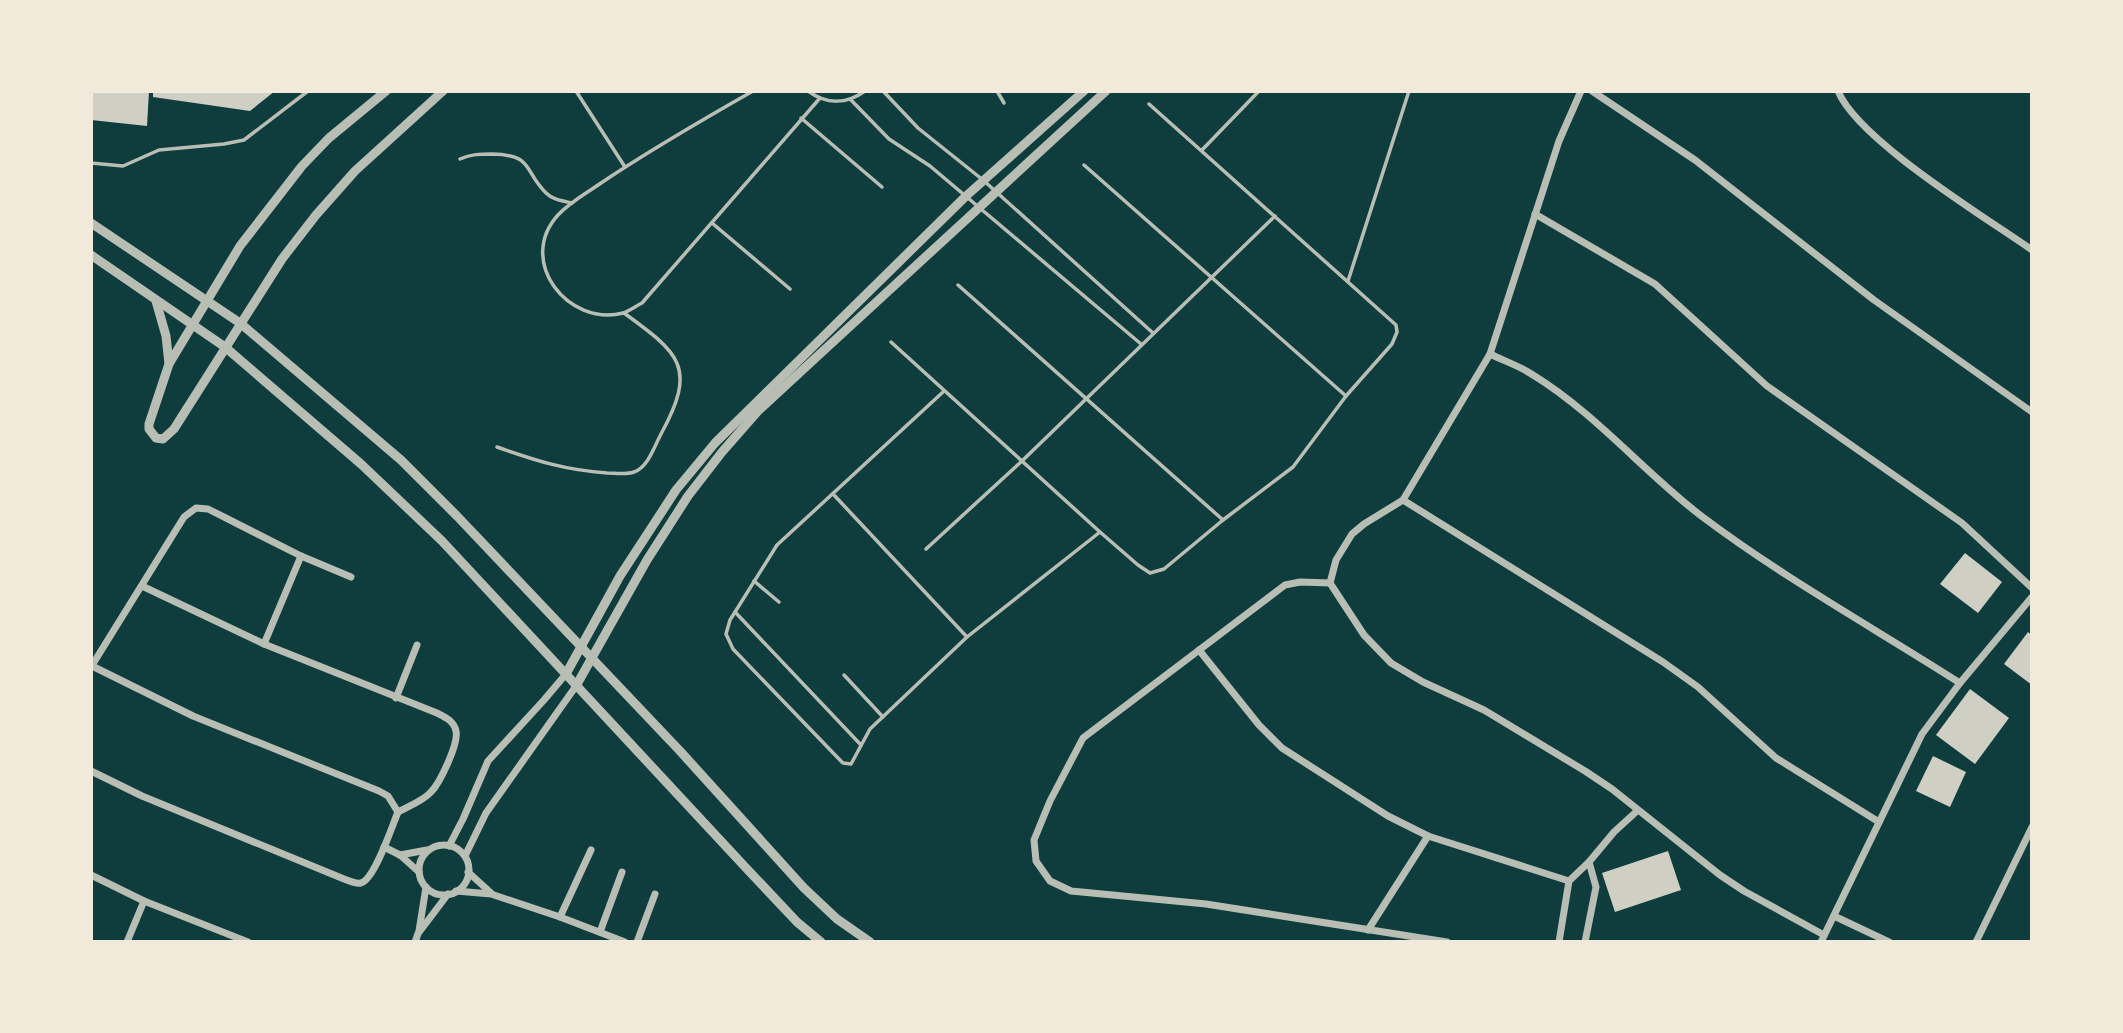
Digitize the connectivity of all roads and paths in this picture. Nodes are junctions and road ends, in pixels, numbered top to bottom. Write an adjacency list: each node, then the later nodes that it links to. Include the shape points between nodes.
1 (308, 91): 24 (lane, via 244,140 159,150 123,166)
2 (386, 91): 44 (street, via 302,166 240,246)
3 (443, 91): 46 (street, via 331,197)
4 (576, 91): 26 (lane)
5 (808, 91): 17 (lane)
6 (865, 91): 18 (lane)
7 (883, 91): 27 (lane, via 918,128)
8 (997, 91): 19 (lane)
9 (1084, 91): 27 (street)
10 (1106, 91): 29 (street)
11 (1259, 91): 22 (lane)
12 (1409, 91): 40 (lane)
13 (1581, 91): 33 (street)
14 (1592, 91): 57 (street, via 1706,168 1865,293)
15 (1838, 91): 37 (street, via 1864,126 1893,150)
16 (751, 92): 26 (lane)
17 (820, 98): 18 (lane); 21 (lane)
18 (851, 100): 30 (lane, via 889,139)
19 (1004, 103)
20 (1149, 104): 22 (lane)
21 (801, 118): 28 (lane); 36 (lane)
22 (1201, 150): 34 (lane)
23 (460, 159): 31 (lane, via 470,154 512,155 528,165 546,193)
24 (91, 163)
25 (1084, 165): 39 (lane)
26 (625, 167): 31 (lane)
27 (983, 180): 29 (lane); 30 (street)
28 (882, 187)
29 (997, 192): 32 (street); 48 (lane)
30 (965, 197): 32 (lane); 77 (street, via 751,406 685,477 620,576)
31 (572, 204): 45 (lane, via 557,215 542,248 548,276 566,299 583,309)
32 (979, 210): 50 (lane); 79 (street, via 758,411 722,452 647,560)
33 (1535, 214): 52 (street); 70 (street, via 1655,284 1768,386 1962,523)
34 (1275, 216): 39 (lane); 40 (lane)
35 (91, 223): 44 (street)
36 (712, 223): 42 (lane); 45 (lane, via 657,288)
37 (2032, 250)
38 (91, 255): 43 (street)
39 (1211, 276): 48 (lane); 55 (lane)
40 (1348, 281): 55 (lane, via 1387,315 1397,332 1392,344)
41 (958, 285): 56 (lane)
42 (790, 289)
43 (156, 300): 47 (street); 53 (street)
44 (207, 301): 46 (street); 47 (street)
45 (624, 313): 58 (lane, via 654,335 680,368 673,412 644,465 626,474 594,472 555,467)
46 (240, 323): 51 (street); 77 (street, via 401,460)
47 (193, 325): 51 (street); 53 (street)
48 (1153, 332): 50 (lane)
49 (891, 342): 54 (lane)
50 (1141, 344): 56 (lane)
51 (225, 347): 53 (street, via 163,439 156,438 149,424); 81 (street, via 442,541)
52 (1490, 354): 61 (street); 83 (street, via 1544,382 1712,524)
53 (169, 364)
54 (944, 391): 59 (lane); 60 (lane)
55 (1346, 396): 62 (lane, via 1293,467)
56 (1085, 398): 59 (lane); 62 (lane)
57 (2032, 412)
58 (497, 447)
59 (1022, 460): 63 (lane); 64 (lane)
60 (833, 494): 67 (lane, via 782,540); 74 (lane)
61 (1403, 500): 68 (street, via 1352,534 1336,560); 91 (street, via 1663,662 1698,687 1776,758)
62 (1223, 520): 63 (lane, via 1157,573 1144,570)
63 (1100, 532): 74 (lane)
64 (926, 549)
65 (301, 556): 66 (street); 69 (street, via 201,507 184,517); 75 (street)
66 (351, 577)
67 (753, 581): 72 (lane); 73 (lane)
68 (1330, 583): 78 (street, via 1285,585); 89 (street, via 1364,635 1391,663 1493,715 1597,780)
69 (142, 586): 75 (street); 80 (street)
70 (2032, 587)
71 (2032, 597): 83 (street)
72 (779, 602)
73 (735, 612): 87 (lane); 87 (lane, via 726,634 733,649 844,763 854,761)
74 (967, 637): 86 (lane)
75 (264, 644): 85 (street)
76 (417, 645): 85 (street)
77 (581, 648): 79 (street); 81 (street)
78 (1199, 650): 93 (street, via 1282,748 1388,816); 113 (street, via 1092,730 1077,747 1034,839 1042,872 1071,891 1206,904)
79 (593, 660): 84 (street); 123 (street, via 804,888)
80 (91, 667): 90 (street, via 193,716 379,791)
81 (566, 674): 84 (street); 94 (street, via 488,761)
82 (844, 675): 86 (lane)
83 (1960, 683): 91 (street, via 1922,734)
84 (576, 686): 99 (street, via 486,813); 122 (street, via 797,922)
85 (396, 698): 90 (street, via 447,718 457,737 435,788)
86 (883, 717): 87 (lane)
87 (861, 746)
88 (91, 771): 95 (street, via 352,882 369,876)
89 (1637, 811): 100 (street); 116 (street, via 1720,876)
90 (398, 812): 95 (street)
91 (1880, 822): 111 (street)
92 (2032, 827): 128 (street)
93 (1428, 836): 105 (street); 113 (street)
94 (449, 845): 96 (street); 99 (street)
95 (384, 847): 98 (street)
96 (428, 850): 98 (street); 101 (street)
97 (591, 850): 112 (street)
98 (400, 855): 101 (street)
99 (465, 856): 102 (street)
100 (1590, 862): 105 (street); 126 (street, via 1596,887)
101 (419, 872): 106 (street)
102 (468, 872): 107 (street, via 462,886); 108 (street)
103 (622, 872): 115 (street)
104 (91, 875): 110 (street)
105 (1569, 881): 125 (street)
106 (426, 887): 107 (street, via 432,892); 114 (street)
107 (452, 893): 108 (street); 114 (street)
108 (491, 894): 112 (street)
109 (655, 894): 121 (street)
110 (144, 901): 117 (street); 118 (street)
111 (1834, 916): 116 (street); 127 (street)
112 (561, 917): 115 (street)
113 (1368, 930): 124 (street)
114 (419, 931): 119 (street)
115 (600, 932): 120 (street)
116 (1823, 939)
117 (127, 942)
118 (248, 942)
119 (415, 942)
120 (625, 942)
121 (637, 942)
122 (821, 942)
123 (870, 942)
124 (1447, 942)
125 (1559, 942)
126 (1585, 942)
127 (1889, 942)
128 (1976, 942)

